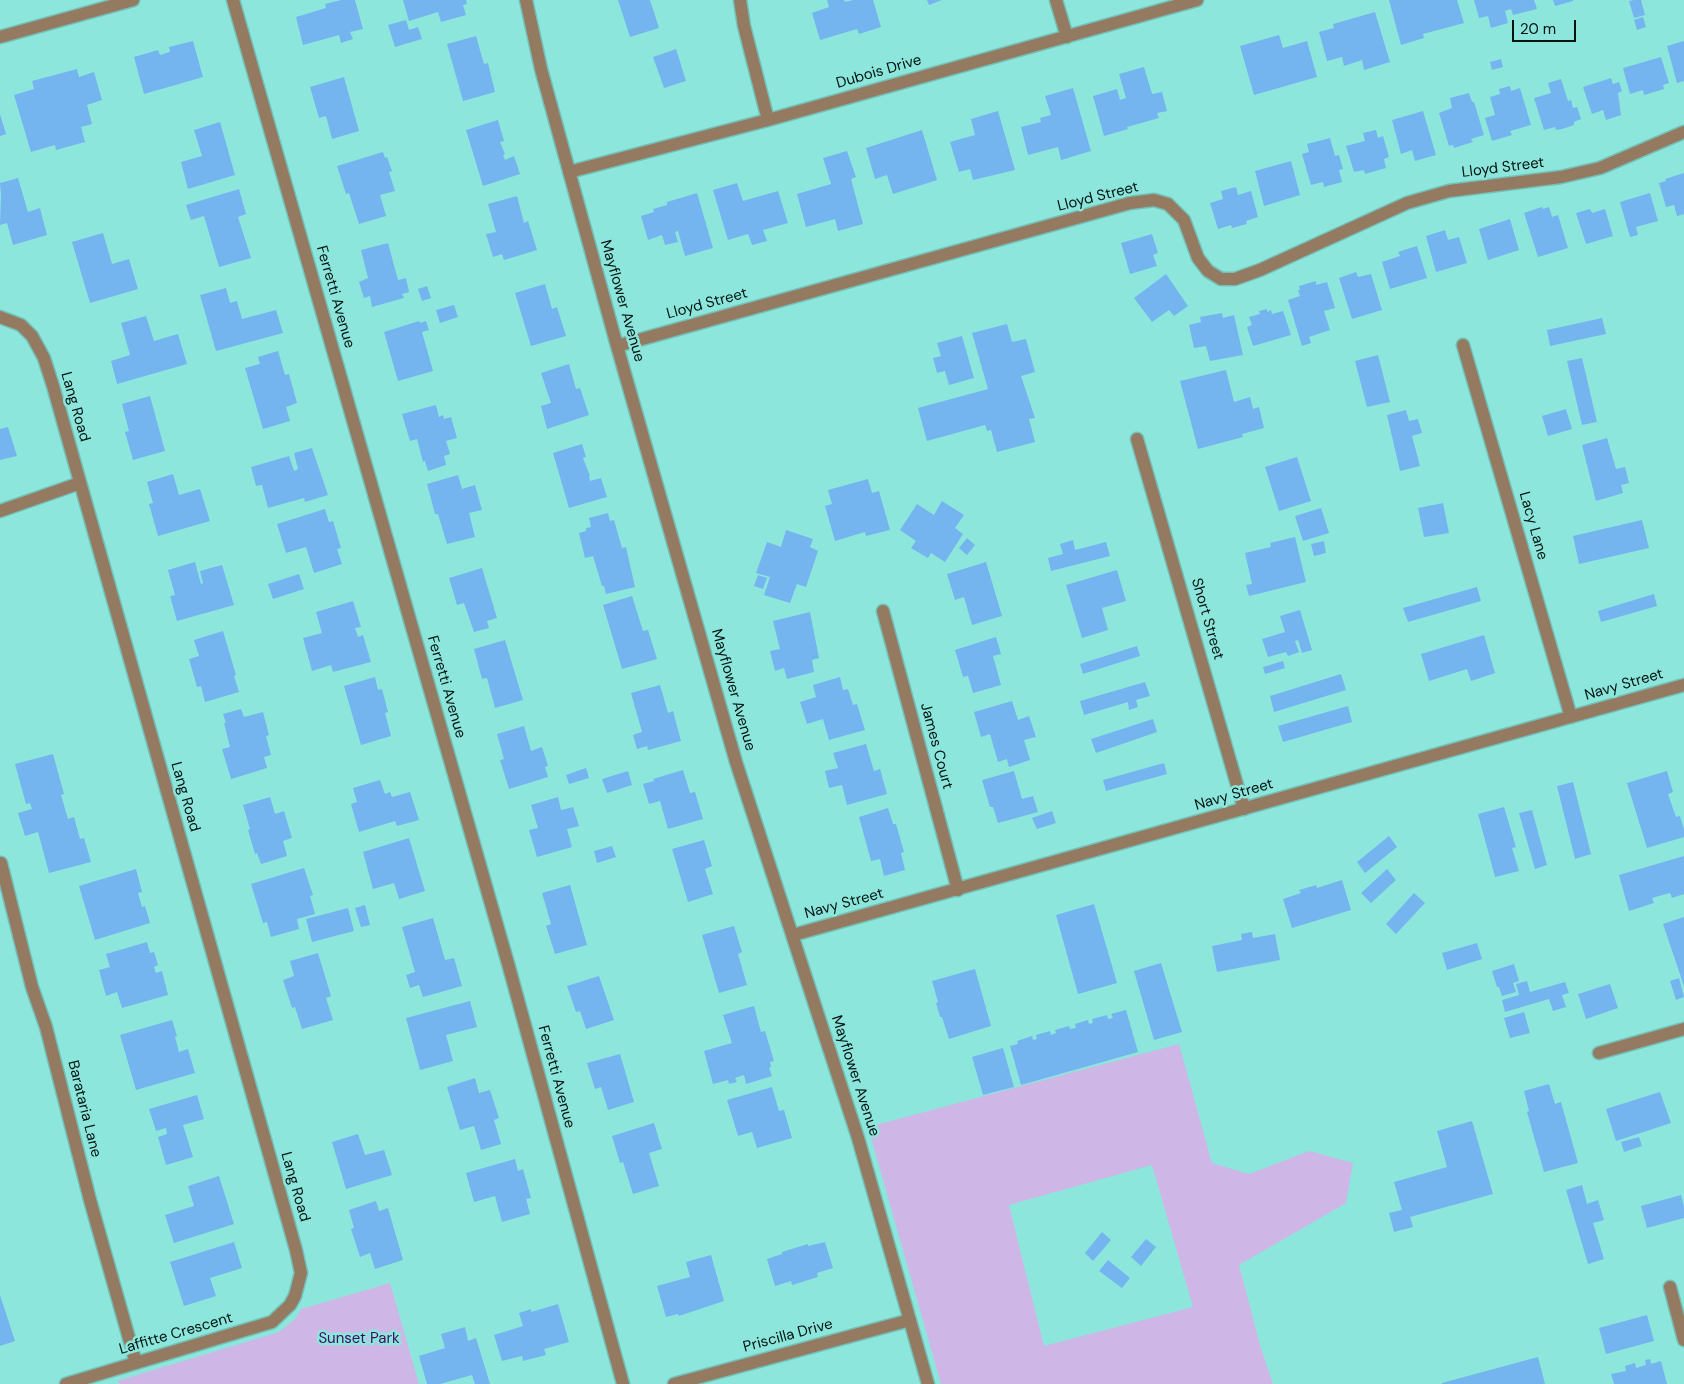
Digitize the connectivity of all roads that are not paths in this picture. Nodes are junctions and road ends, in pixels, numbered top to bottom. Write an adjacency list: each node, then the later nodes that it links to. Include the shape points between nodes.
1 (133, 0): 7 (street)
2 (233, 0): 33 (street, Ferretti Avenue, via 509,967)
3 (526, 0): 11 (street, Mayflower Avenue)
4 (740, 0): 9 (street)
5 (1056, 0): 8 (street)
6 (1197, 0): 8 (street, Dubois Drive)
7 (0, 37)
8 (1066, 37): 9 (street, Dubois Drive)
9 (768, 120): 11 (street, Dubois Drive)
10 (1684, 132): 14 (street, Lloyd Street, via 1600,168 1561,177 1449,191 1407,203 1235,279 1221,279 1208,271 1198,258 1184,220 1168,204 1154,200 1130,203)
11 (569, 172): 14 (street, Mayflower Avenue)
12 (0, 317): 16 (street, Lang Road, via 21,325 32,336 44,358)
13 (1464, 345): 20 (street, Lacy Lane)
14 (617, 346): 24 (street, Mayflower Avenue, via 736,762)
15 (1137, 439): 21 (street, Short Street)
16 (80, 483): 17 (street); 28 (street, Lang Road, via 296,1250 300,1274 296,1296)
17 (0, 511)
18 (883, 611): 23 (street, James Court)
19 (1684, 685): 20 (street, Navy Street)
20 (1571, 717): 21 (street, Navy Street)
21 (1244, 809): 23 (street, Navy Street)
22 (1, 863): 31 (street, Barataria Lane)
23 (958, 890): 24 (street, Navy Street)
24 (793, 935): 29 (street, Mayflower Avenue, via 858,1138)
25 (1684, 1029): 26 (street)
26 (1600, 1053)
27 (1670, 1287): 30 (street)
28 (290, 1305): 31 (street, Laffitte Crescent, via 272,1322)
29 (910, 1320): 34 (street, Priscilla Drive); 35 (street, Mayflower Avenue)
30 (1684, 1340)
31 (136, 1363): 32 (street, Laffitte Crescent)
32 (66, 1384)
33 (623, 1384)
34 (674, 1384)
35 (928, 1384)

